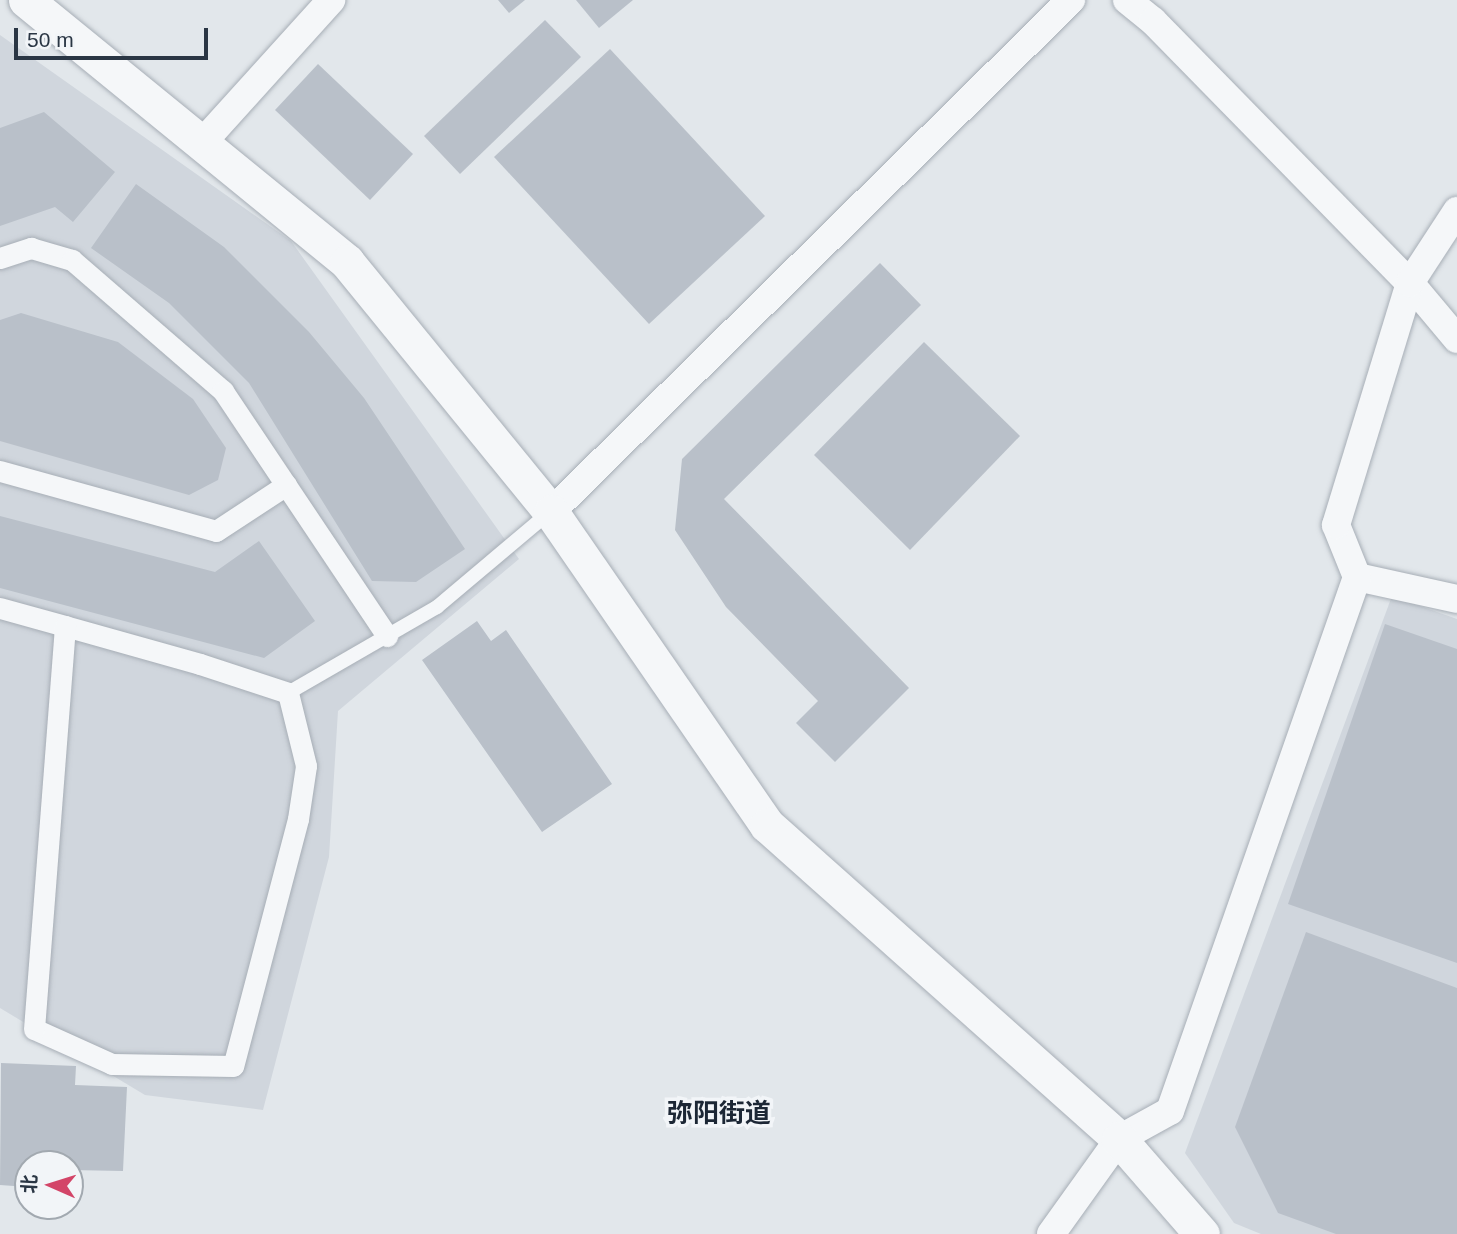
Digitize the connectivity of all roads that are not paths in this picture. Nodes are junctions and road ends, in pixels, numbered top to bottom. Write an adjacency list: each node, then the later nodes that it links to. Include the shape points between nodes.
1 (26, 0): 5 (street)
2 (331, 0): 5 (street)
3 (1071, 0): 12 (street)
4 (1127, 0): 8 (street, via 1153,21)
5 (202, 144): 12 (street, via 347,262)
6 (1457, 211): 8 (street)
7 (0, 258): 11 (street, via 31,248 72,260 223,391)
8 (1410, 283): 9 (street); 13 (street, via 1336,525)
9 (1457, 339)
10 (0, 471): 11 (street, via 216,531)
11 (286, 485): 17 (street)
12 (551, 512): 17 (lane, via 437,607); 19 (street, via 767,824)
13 (1357, 577): 14 (street); 19 (street, via 1170,1111)
14 (1457, 599)
15 (0, 608): 16 (street)
16 (65, 626): 18 (street); 18 (street, via 34,1029 112,1064 233,1066 298,819 306,766)
17 (387, 636): 18 (lane)
18 (288, 693)
19 (1119, 1139): 20 (street); 21 (street)
20 (1051, 1234)
21 (1202, 1234)

